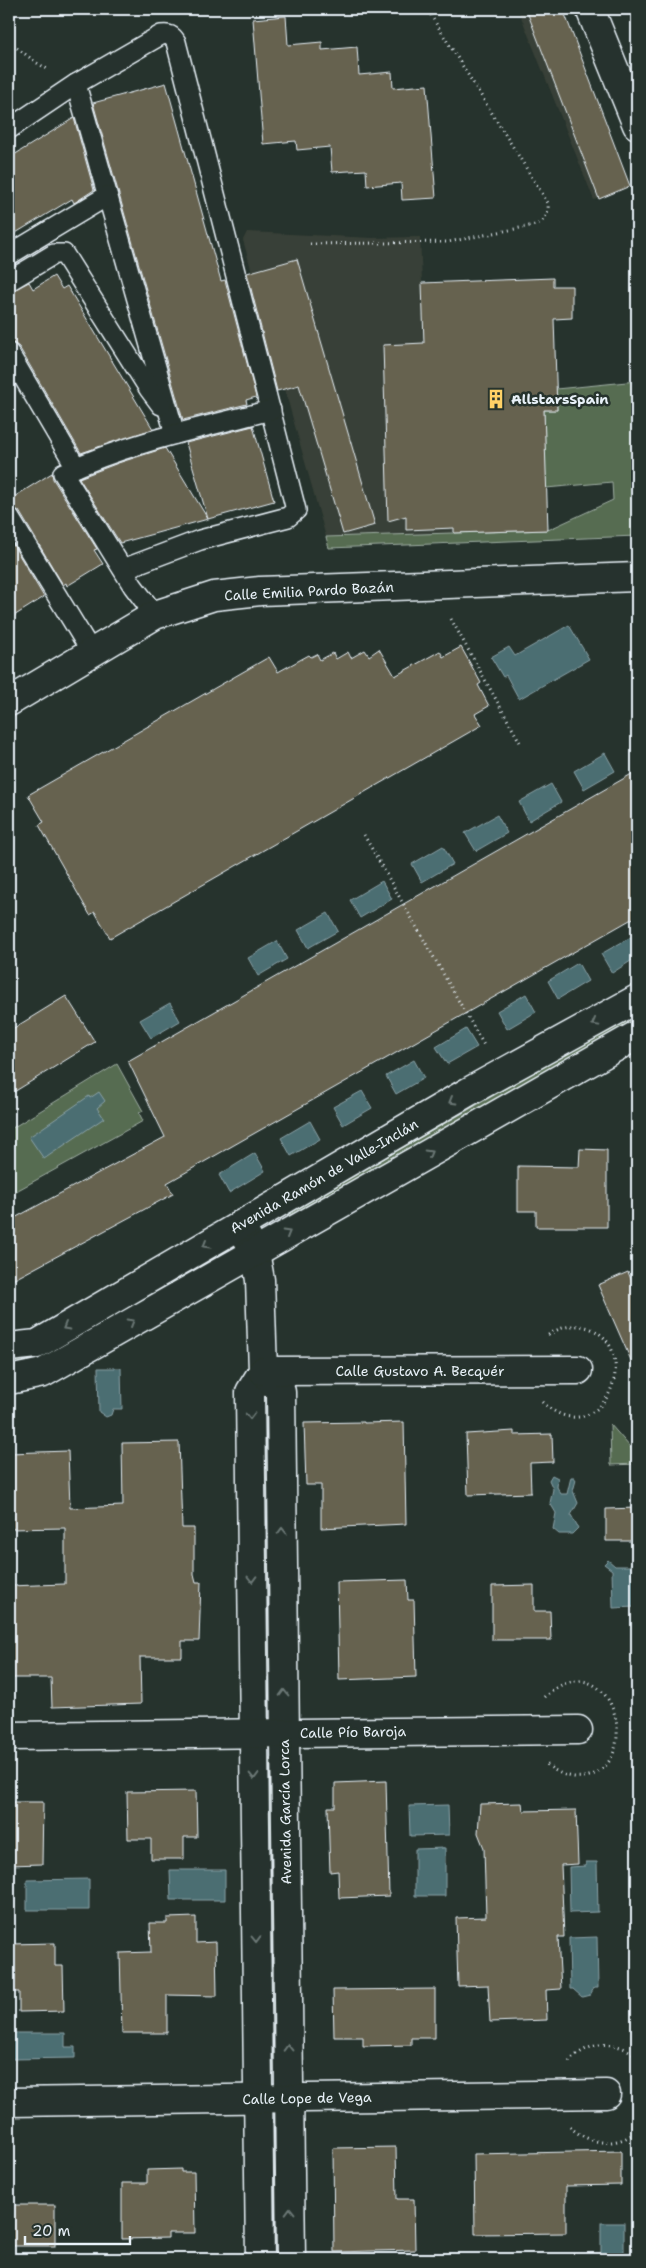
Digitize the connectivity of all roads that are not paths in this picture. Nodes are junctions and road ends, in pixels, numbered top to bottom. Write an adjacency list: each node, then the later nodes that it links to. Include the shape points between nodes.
1 (590, 9): 3 (street)
2 (610, 9): 3 (street)
3 (606, 51): 5 (street)
4 (76, 84): 6 (lane); 7 (lane); 11 (lane, via 161,35 167,34 176,42)
5 (637, 126)
6 (9, 128)
7 (107, 196): 8 (lane); 12 (lane)
8 (9, 256)
9 (9, 280): 12 (lane, via 54,254 64,254 149,390)
10 (9, 353): 14 (lane)
11 (271, 410): 13 (lane); 16 (lane, via 295,504 296,510 292,515 200,540)
12 (168, 414): 13 (lane)
13 (175, 434): 14 (lane, via 122,449)
14 (76, 467): 16 (lane, via 63,473)
15 (9, 517): 19 (lane)
16 (123, 569): 18 (lane)
17 (637, 577): 18 (street, Calle Emilia Pardo Bazán, via 260,591 214,596)
18 (155, 615): 19 (street, Calle Emilia Pardo Bazán)
19 (92, 652): 20 (street, Calle Emilia Pardo Bazán)
20 (9, 702)
21 (637, 999): 23 (street, Avenida Ramón de Valle-Inclán, one-way to 23, via 468,1092)
22 (637, 1035): 24 (street, one-way to 22)
23 (240, 1225): 24 (street); 25 (street, Avenida Ramón de Valle-Inclán, one-way to 25, via 37,1344)
24 (255, 1252): 27 (street, via 260,1280); 28 (street, one-way to 24, via 43,1372)
25 (9, 1347)
26 (578, 1370): 27 (street, Calle Gustavo A. Becquér)
27 (263, 1371): 30 (street, one-way to 30, via 250,1392); 31 (street, Avenida García Lorca, one-way to 27, via 280,1392)
28 (9, 1380)
29 (578, 1730): 31 (street, Calle Pío Baroja)
30 (254, 1733): 31 (street, Calle Pío Baroja); 32 (street, Calle Pío Baroja); 34 (street, one-way to 34)
31 (284, 1733): 35 (street, Avenida García Lorca, one-way to 31)
32 (9, 1736)
33 (606, 2094): 35 (street, Calle Lope de Vega)
34 (258, 2098): 35 (street, Calle Lope de Vega); 36 (street, Calle Lope de Vega); 37 (street)
35 (289, 2098): 38 (street, Avenida García Lorca, one-way to 35)
36 (9, 2102)
37 (260, 2259)
38 (290, 2259)

